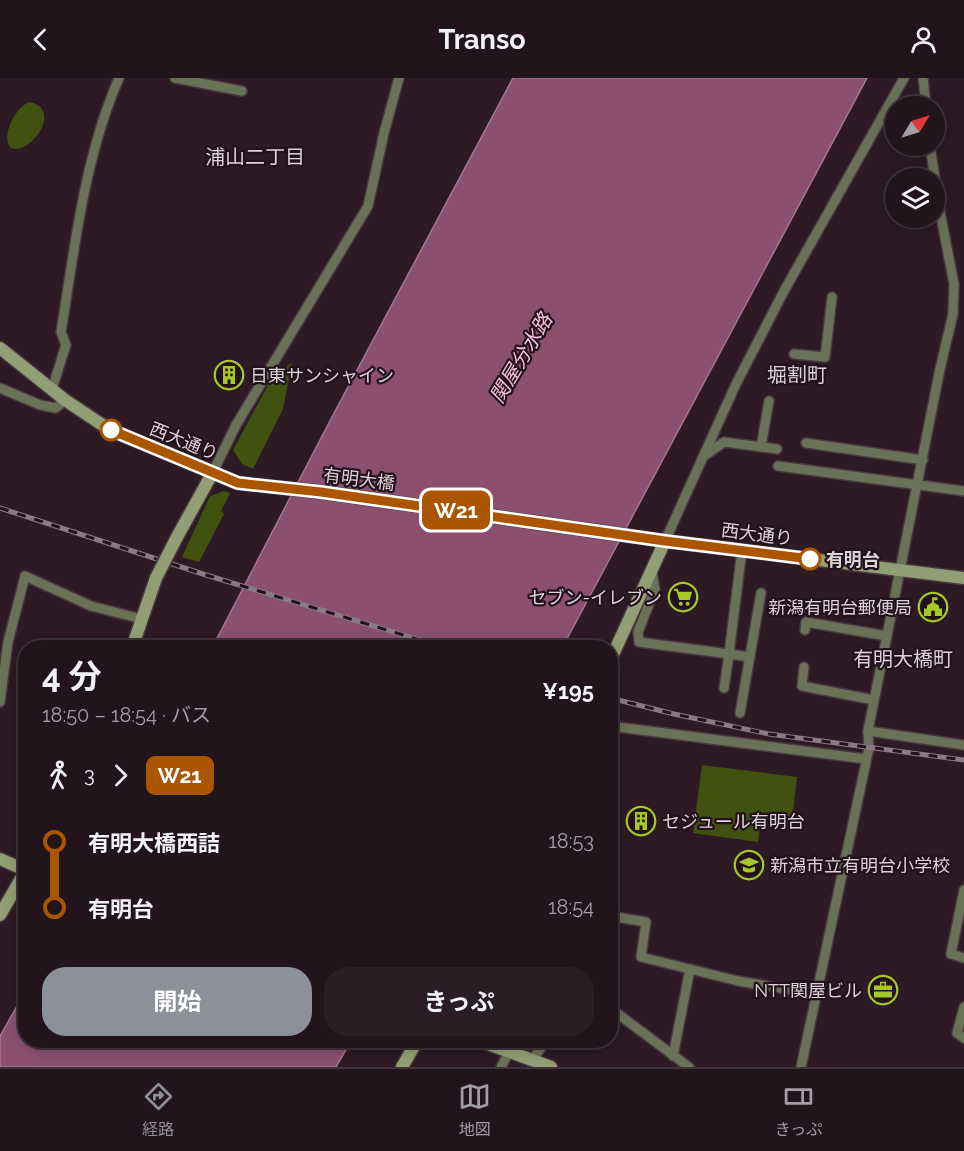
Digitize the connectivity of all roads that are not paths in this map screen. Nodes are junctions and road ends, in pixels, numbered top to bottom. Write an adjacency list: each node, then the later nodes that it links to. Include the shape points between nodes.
1 (119, 78): 13 (street, via 106,109 81,204 61,332 66,345)
2 (175, 78): 6 (street)
3 (399, 78): 22 (street, via 368,206 236,425)
4 (904, 78): 19 (street, via 784,291)
5 (923, 78): 7 (street)
6 (242, 91)
7 (925, 96)
8 (932, 156): 20 (street, via 954,284 954,314)
9 (832, 297): 11 (street, via 825,357)
10 (0, 348): 13 (street, 西大通り)
11 (794, 354)
12 (0, 388): 14 (street, via 56,408)
13 (52, 389): 14 (street, 西大通り)
14 (65, 400): 22 (street, 西大通り, via 111,430)
15 (769, 401): 17 (street)
16 (806, 443): 20 (street)
17 (762, 447): 18 (street); 19 (street, via 724,442)
18 (777, 449)
19 (702, 457): 26 (street)
20 (923, 460): 24 (street)
21 (778, 466): 24 (street)
22 (213, 472): 23 (street, 西大通り); 32 (street, bridge, via 156,578)
23 (238, 483): 26 (street, 有明大橋)
24 (918, 486): 25 (street); 28 (street)
25 (964, 492)
26 (659, 540): 27 (street, 西大通り); 29 (street)
27 (742, 550): 28 (street, 西大通り); 38 (street)
28 (901, 571): 30 (street, 西大通り); 34 (street)
29 (652, 572): 37 (street); 38 (street, via 654,589 638,632 639,642)
30 (964, 578)
31 (761, 593): 39 (street)
32 (142, 619): 35 (street); 36 (street, via 91,606 25,576)
33 (805, 630): 34 (street, via 806,621)
34 (887, 636): 42 (street)
35 (135, 640)
36 (4, 641): 43 (street)
37 (618, 644)
38 (729, 654): 39 (street); 41 (street)
39 (750, 657): 44 (street)
40 (804, 667): 42 (street, via 802,686)
41 (724, 688)
42 (874, 700): 46 (street)
43 (0, 702)
44 (740, 713)
45 (618, 727): 48 (street)
46 (868, 731): 47 (street); 48 (street)
47 (964, 745)
48 (866, 759): 57 (street)
49 (0, 859): 50 (street)
50 (18, 867)
51 (18, 884): 53 (street)
52 (964, 890): 55 (street, via 951,954)
53 (0, 915)
54 (618, 917): 56 (street, via 646,922 640,957)
55 (964, 958)
56 (690, 969): 57 (street); 65 (street)
57 (816, 994): 71 (street)
58 (964, 1006): 60 (street, via 957,1033)
59 (618, 1014): 65 (street)
60 (964, 1038)
61 (413, 1048): 67 (street)
62 (498, 1048): 64 (street)
63 (541, 1048): 66 (street)
64 (509, 1052): 66 (street); 68 (street)
65 (673, 1056): 70 (street)
66 (532, 1060): 69 (street)
67 (402, 1067)
68 (501, 1067)
69 (551, 1067)
70 (689, 1067)
71 (801, 1067)

